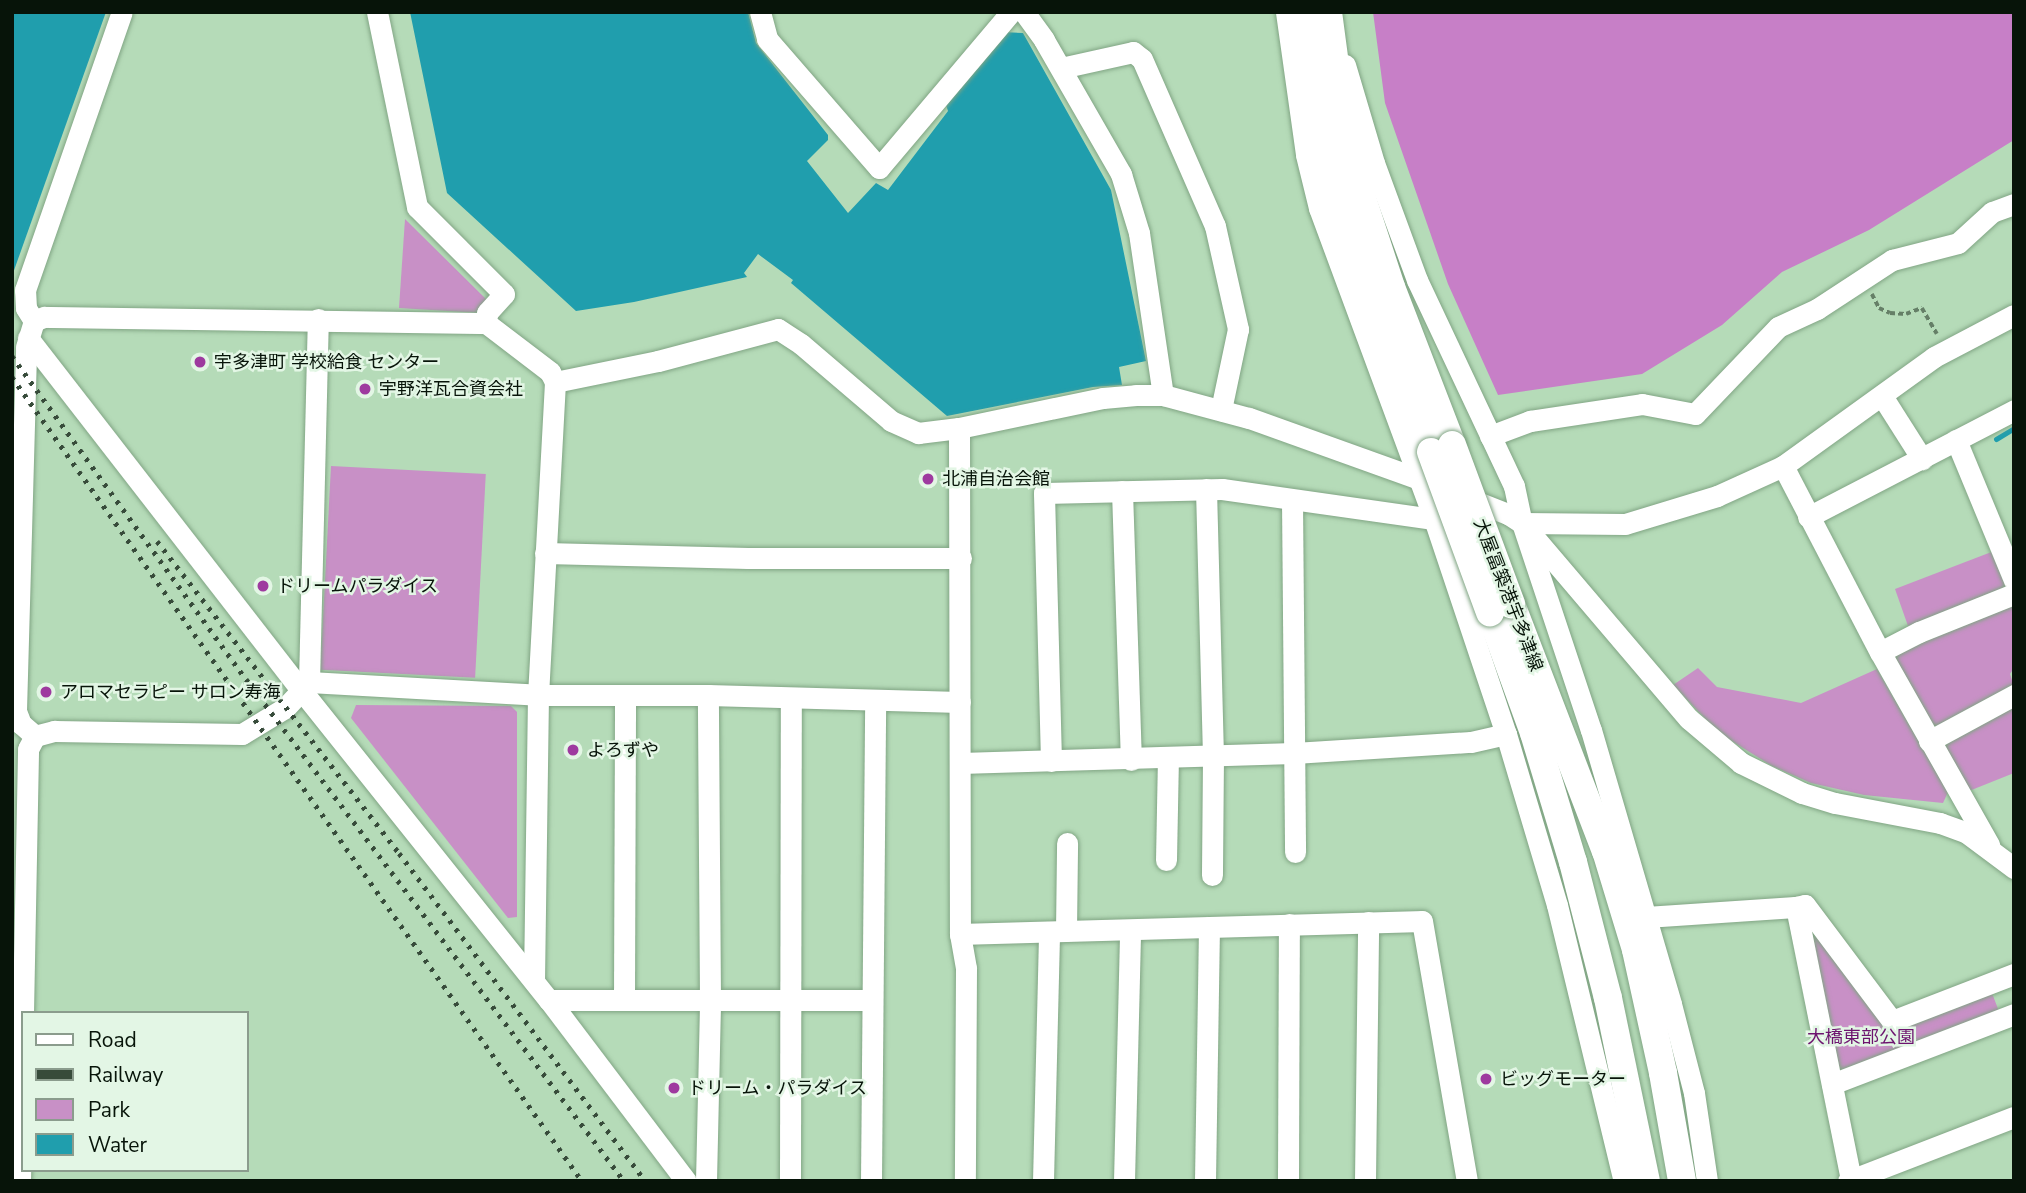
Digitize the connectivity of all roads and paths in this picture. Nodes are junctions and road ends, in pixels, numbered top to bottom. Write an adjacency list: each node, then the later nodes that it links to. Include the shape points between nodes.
1 (122, 12): 15 (street, via 25,289)
2 (377, 12): 14 (street, via 416,207 504,293 487,313)
3 (760, 12): 4 (street, via 766,39 879,168)
4 (1011, 12)
5 (1024, 12): 9 (street)
6 (1286, 12): 28 (street, via 1306,155 1319,208)
7 (1305, 12): 25 (main road, 大屋冨築港宇多津線, via 1323,136 1350,239)
8 (1329, 12): 23 (street, via 1400,237); 25 (main road, 大屋冨築港宇多津線, via 1343,125 1356,180)
9 (1061, 68): 18 (street, via 1121,174 1139,233); 20 (street, via 1133,52 1142,59 1215,226 1238,328)
10 (2014, 204): 11 (street, via 1992,212 1958,243 1892,260)
11 (1864, 279): 16 (path, via 1879,308 1906,314 1922,308); 23 (street, via 1778,327 1695,414 1642,404 1530,421)
12 (2014, 315): 16 (street)
13 (318, 319): 14 (street); 15 (street, via 44,317); 43 (street)
14 (486, 323): 17 (street, via 550,372)
15 (31, 330): 43 (street); 52 (street, via 16,711 21,724)
16 (1947, 351): 19 (street)
17 (555, 382): 22 (street, via 778,329 891,421 918,433); 37 (street)
18 (1163, 395): 20 (street); 22 (street, via 1103,398)
19 (1882, 396): 26 (street); 27 (street)
20 (1221, 410): 28 (street)
21 (2014, 410): 24 (street)
22 (959, 428): 38 (street)
23 (1490, 436): 29 (street)
24 (1956, 440): 26 (street); 39 (street)
25 (1442, 448): 41 (main road, 大屋冨築港宇多津線, bridge)
26 (1922, 459): 34 (street)
27 (1783, 466): 34 (street); 36 (street, via 1717,496 1625,524)
28 (1419, 479): 33 (street); 35 (street)
29 (1514, 486): 33 (street, via 1505,502); 36 (street)
30 (1206, 489): 31 (street); 32 (street); 55 (street)
31 (1122, 491): 57 (street); 58 (street, via 1044,493)
32 (1292, 500): 35 (street); 54 (street)
33 (1495, 508): 36 (street)
34 (1808, 517): 42 (street)
35 (1434, 519): 51 (street)
36 (1522, 523): 62 (street, via 1689,719 1741,763 1802,793 1940,823); 67 (street, via 1591,730)
37 (545, 553): 38 (street); 44 (street)
38 (961, 558): 50 (street)
39 (2014, 580)
40 (2014, 594): 42 (street)
41 (1501, 608): 100 (main road, 大屋冨築港宇多津線, via 1608,998); 101 (main road, 大屋冨築港宇多津線, via 1606,851 1632,938)
42 (1880, 652): 53 (street)
43 (305, 687): 44 (street); 52 (street, via 285,708 242,734 54,731); 75 (street)
44 (538, 695): 45 (street); 75 (street)
45 (625, 695): 46 (street); 76 (street)
46 (708, 695): 48 (street); 78 (street)
47 (2014, 695): 53 (street)
48 (791, 698): 49 (street); 80 (street)
49 (875, 701): 50 (street); 79 (street)
50 (960, 702): 59 (street)
51 (1506, 734): 54 (street, via 1471,742); 99 (street, via 1557,905)
52 (35, 736): 81 (street, via 28,749)
53 (1930, 741): 62 (street)
54 (1294, 753): 55 (street); 61 (street)
55 (1213, 757): 56 (street); 65 (street)
56 (1168, 758): 57 (street); 63 (street)
57 (1131, 760): 58 (street)
58 (1051, 761): 59 (street)
59 (960, 763): 73 (street)
60 (1067, 843): 72 (street)
61 (1300, 844)
62 (1991, 848): 64 (street)
63 (1166, 860)
64 (2014, 868)
65 (1212, 875)
66 (1796, 907): 67 (street); 74 (street, via 1805,905 1892,1021); 83 (street)
67 (1645, 917): 102 (street, via 1694,1093)
68 (1368, 922): 69 (street); 97 (street); 98 (street, via 1422,921)
69 (1289, 924): 70 (street); 96 (street)
70 (1209, 927): 71 (street); 95 (street)
71 (1129, 930): 72 (street); 94 (street)
72 (1058, 932): 73 (street); 93 (street)
73 (960, 934): 92 (street, via 966,968)
74 (2014, 974)
75 (534, 981): 77 (street)
76 (624, 999): 77 (street); 78 (street)
77 (549, 1000): 88 (street)
78 (710, 1000): 80 (street); 89 (street)
79 (870, 1000): 80 (street); 91 (street)
80 (792, 1001): 90 (street)
81 (23, 1011)
82 (2014, 1014): 83 (street)
83 (1832, 1084): 86 (street)
84 (2014, 1117): 86 (street)
85 (21, 1128): 87 (street)
86 (1850, 1180)
87 (20, 1181)
88 (686, 1181)
89 (706, 1181)
90 (790, 1181)
91 (871, 1181)
92 (965, 1181)
93 (1043, 1181)
94 (1124, 1181)
95 (1205, 1181)
96 (1288, 1181)
97 (1365, 1181)
98 (1467, 1181)
99 (1624, 1181)
100 (1646, 1181)
101 (1682, 1181)
102 (1707, 1181)

